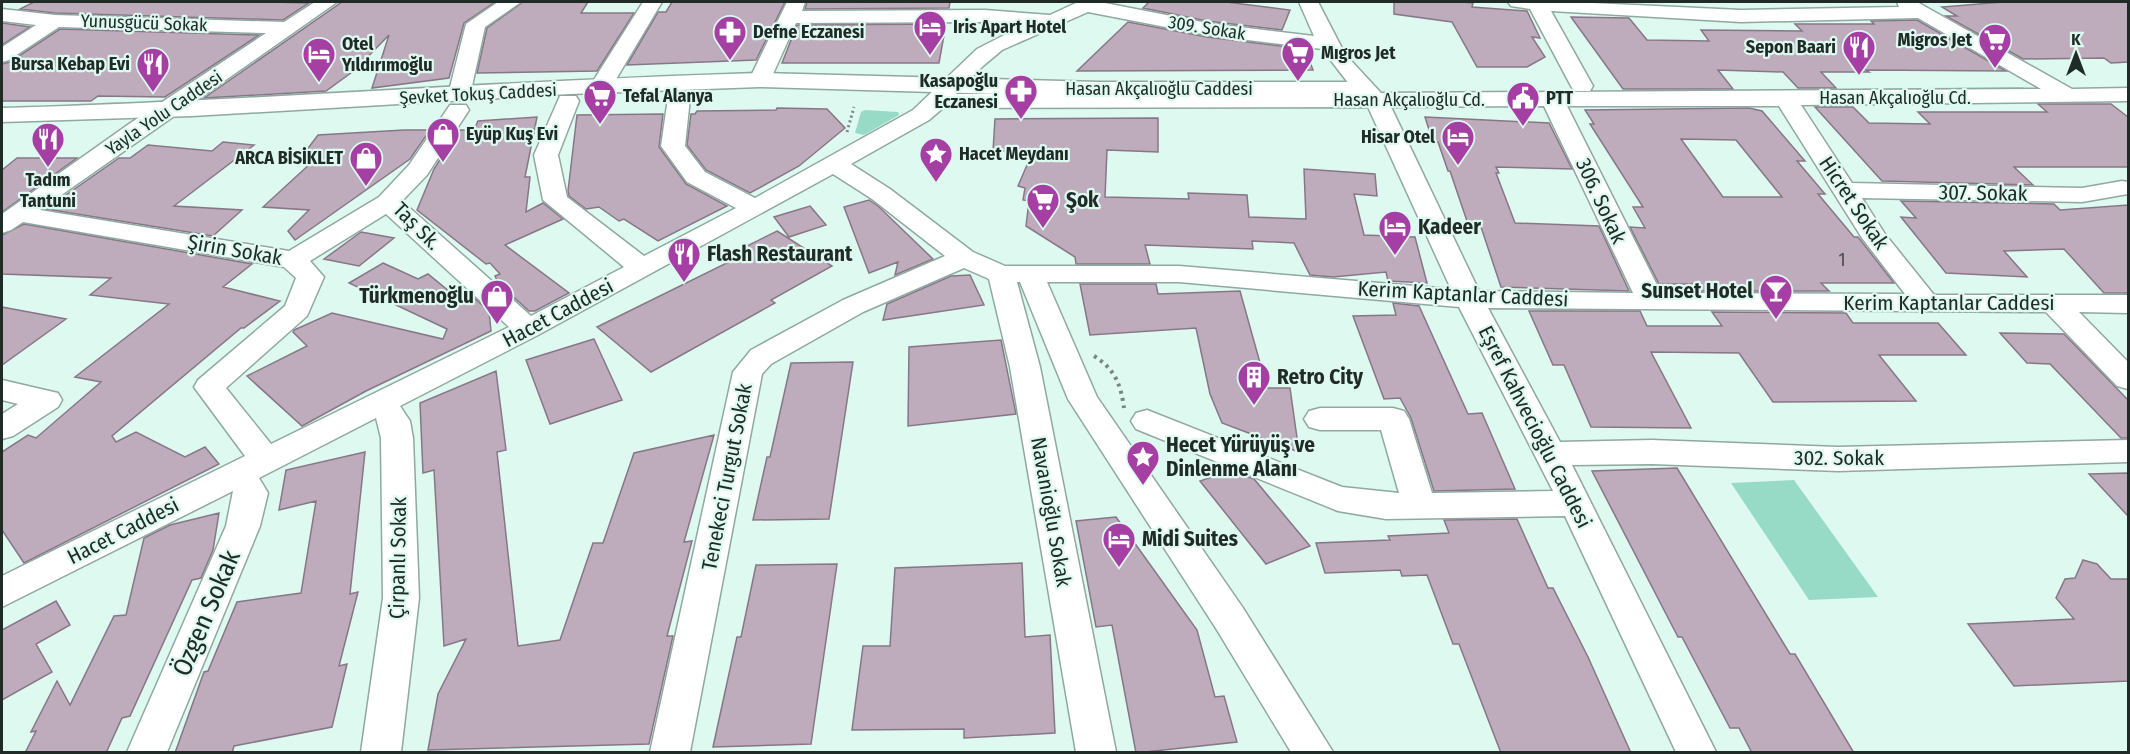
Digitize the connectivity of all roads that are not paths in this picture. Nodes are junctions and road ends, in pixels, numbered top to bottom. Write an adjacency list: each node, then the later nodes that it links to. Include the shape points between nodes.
1 (327, 2): 16 (street, Yayla Yolu Caddesi)
2 (511, 2): 32 (street, via 476,24)
3 (652, 2): 22 (street)
4 (1309, 2): 17 (street)
5 (1324, 2): 25 (street)
6 (1904, 2): 12 (street)
7 (1528, 3): 9 (street); 23 (street)
8 (1088, 4): 15 (street, Hacet Caddesi); 17 (street, 309. Sokak, via 1207,29)
9 (1577, 5): 12 (street, via 1741,16)
10 (792, 9): 11 (street); 19 (street)
11 (987, 9): 15 (street)
12 (1922, 12): 20 (street)
13 (2, 15): 14 (street, Yunusgücü Sokak)
14 (55, 21): 16 (street, Yunusgücü Sokak); 18 (street)
15 (1050, 21): 24 (street, Hacet Caddesi, via 995,46 976,60)
16 (286, 28): 33 (street, Yayla Yolu Caddesi)
17 (1329, 44): 25 (street)
18 (2, 56)
19 (760, 80): 22 (main road, Şevket Tokuş Caddesi); 24 (main road, Şevket Tokuş Caddesi)
20 (2043, 80): 21 (street, Hasan Akçalıoğlu Cd.); 23 (street, Hasan Akçalıoğlu Cd., via 2024,84); 27 (street)
21 (2128, 80)
22 (601, 86): 32 (main road, Şevket Tokuş Caddesi)
23 (1582, 86): 25 (street, Hasan Akçalıoğlu Cd.)
24 (948, 92): 25 (main road, Hasan Akçalıoğlu Caddesi); 28 (main road, Şevket Tokuş Caddesi); 37 (street, Hacet Caddesi, via 921,115)
25 (1373, 92): 29 (street, Hasan Akçalıoğlu Cd.); 47 (street, Eşref Kahvecioğlu Caddesi)
26 (2128, 95): 27 (street, Hasan Akçalıoğlu Cd.)
27 (2068, 96): 30 (street, Hasan Akçalıoğlu Cd.)
28 (679, 98): 31 (main road, Şevket Tokuş Caddesi); 41 (street, via 673,146 696,177)
29 (1552, 99): 30 (street, Hasan Akçalıoğlu Cd.); 48 (street, 306. Sokak)
30 (1786, 99): 39 (street, Hicret Sokak)
31 (568, 100): 32 (main road, Şevket Tokuş Caddesi); 45 (street, via 546,155 555,200)
32 (459, 102): 33 (main road, Şevket Tokuş Caddesi); 35 (main road, Şevket Tokuş Caddesi); 40 (street, Taş Sk., via 418,170)
33 (168, 110): 34 (main road, Şevket Tokuş Caddesi); 35 (street, Yayla Yolu Caddesi)
34 (2, 115)
35 (137, 129): 36 (main road, Şevket Tokuş Caddesi); 42 (street, Yayla Yolu Caddesi)
36 (2, 133)
37 (832, 163): 41 (street, Hacet Caddesi); 43 (street, Kerim Kaptanlar Caddesi, via 881,194)
38 (2122, 188): 39 (street, 307. Sokak, via 2082,195)
39 (1843, 190): 50 (street, Hicret Sokak)
40 (388, 202): 44 (street); 52 (street, Taş Sk.)
41 (755, 208): 45 (street, Hacet Caddesi)
42 (11, 220): 44 (street, Şirin Sokak)
43 (964, 258): 46 (street, Kerim Kaptanlar Caddesi); 67 (street, Tenekeci Turgut Sokak, via 854,306 761,357 748,372)
44 (293, 260): 61 (street, Şirin Sokak, via 310,277 297,310 209,387)
45 (642, 268): 52 (street, Hacet Caddesi)
46 (1016, 274): 47 (street, Kerim Kaptanlar Caddesi, via 1198,275); 68 (street, Navanioğlu Sokak, via 1025,367); 69 (street, via 1083,399)
47 (1469, 299): 48 (street, Kerim Kaptanlar Caddesi); 60 (street, Eşref Kahvecioğlu Caddesi)
48 (1652, 302): 50 (street, Kerim Kaptanlar Caddesi)
49 (2053, 303): 50 (street, Kerim Kaptanlar Caddesi); 51 (street, Kerim Kaptanlar Caddesi); 53 (street)
50 (1927, 304)
51 (2128, 304)
52 (528, 329): 55 (street, Hacet Caddesi)
53 (2128, 379)
54 (2, 390): 58 (street, via 47,400)
55 (382, 403): 61 (street, Hacet Caddesi); 66 (street, Çirpanlı Sokak, via 394,421 398,447 401,598)
56 (1320, 419): 63 (street, via 1393,419)
57 (1147, 421): 63 (street, via 1338,499)
58 (2, 428)
59 (2128, 451): 60 (street, 302. Sokak, via 1838,459 1652,452)
60 (1550, 454): 62 (street, Eşref Kahvecioğlu Caddesi)
61 (253, 466): 64 (street, Hacet Caddesi); 65 (street, Özgen Sokak, via 243,526)
62 (1576, 503): 63 (street); 70 (street, Eşref Kahvecioğlu Caddesi)
63 (1420, 506)
64 (2, 592)
65 (147, 753)
66 (381, 753)
67 (670, 753)
68 (1096, 753)
69 (1314, 753)
70 (1696, 753)

